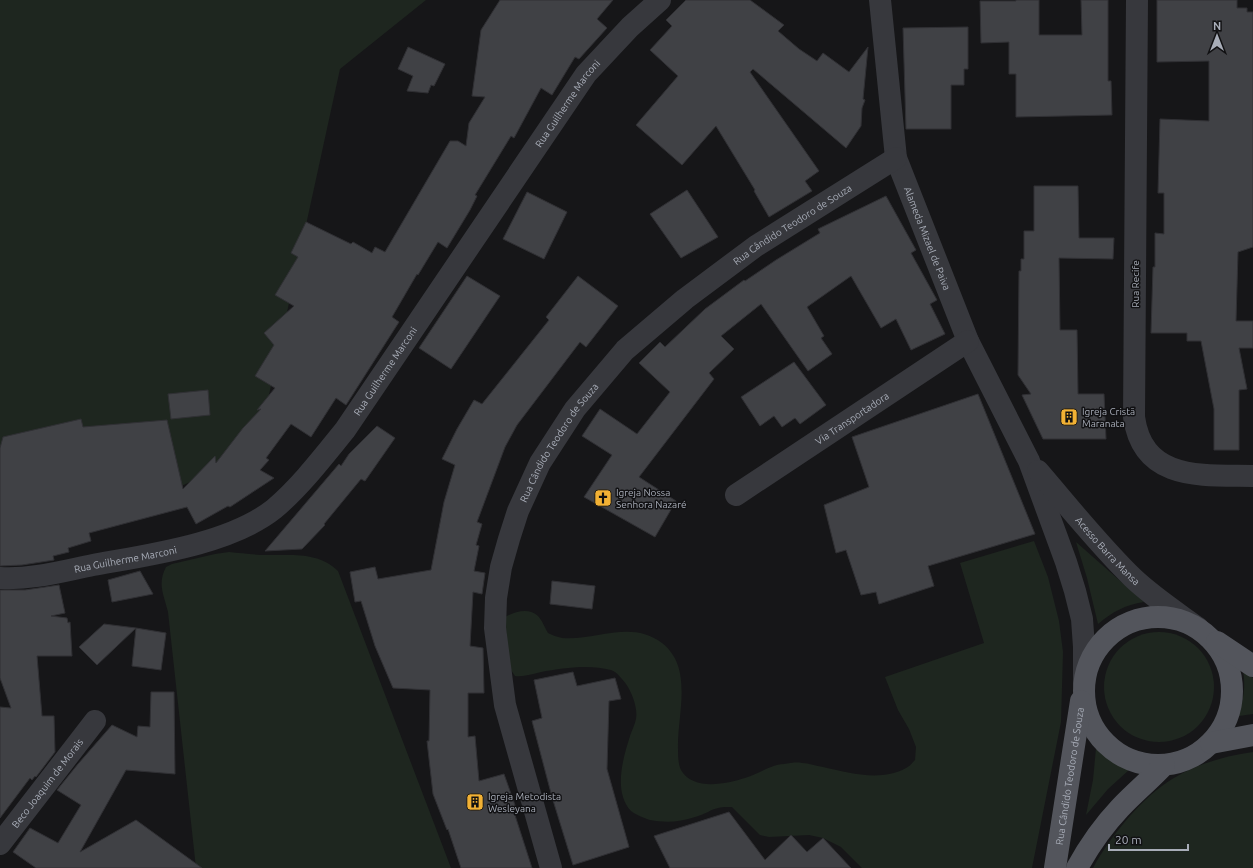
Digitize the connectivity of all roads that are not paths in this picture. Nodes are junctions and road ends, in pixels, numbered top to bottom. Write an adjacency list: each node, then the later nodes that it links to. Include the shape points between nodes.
1 (660, 0): 9 (street, Rua Guilherme Marconi, via 630,27 586,74 345,430 311,472 273,509 240,528 173,550 41,575)
2 (880, 0): 4 (street, Alameda Mizael de Paiva)
3 (1137, 0): 7 (street, Rua Recife, via 1134,417 1136,430 1149,455 1168,467 1198,474)
4 (896, 158): 5 (street, Alameda Mizael de Paiva); 18 (street, Rua Cândido Teodoro de Souza, via 756,246 685,299 624,350 576,409 540,463 518,511 501,568 495,628 505,705)
5 (968, 341): 6 (street, Alameda Mizael de Paiva); 8 (street, Via Transportadora)
6 (1029, 461): 10 (street, Acesso Barra Mansa, via 1132,577); 12 (street, via 1066,562 1082,619)
7 (1253, 476)
8 (736, 495)
9 (0, 578)
10 (1198, 628): 11 (main road); 12 (main road, via 1172,618 1159,617 1145,618 1121,626 1095,650); 15 (main road, via 1217,646 1224,657 1232,682 1232,696 1226,722)
11 (1253, 666)
12 (1084, 684): 16 (main road, via 1083,695 1088,719 1109,747 1140,764); 19 (main road, Rua Cândido Teodoro de Souza)
13 (95, 721): 17 (street, Beco Joaquim de Morais)
14 (1253, 736): 15 (main road)
15 (1211, 744): 16 (main road, via 1187,759)
16 (1164, 765): 20 (main road, via 1109,819)
17 (0, 844)
18 (550, 868)
19 (1055, 868)
20 (1077, 868)

